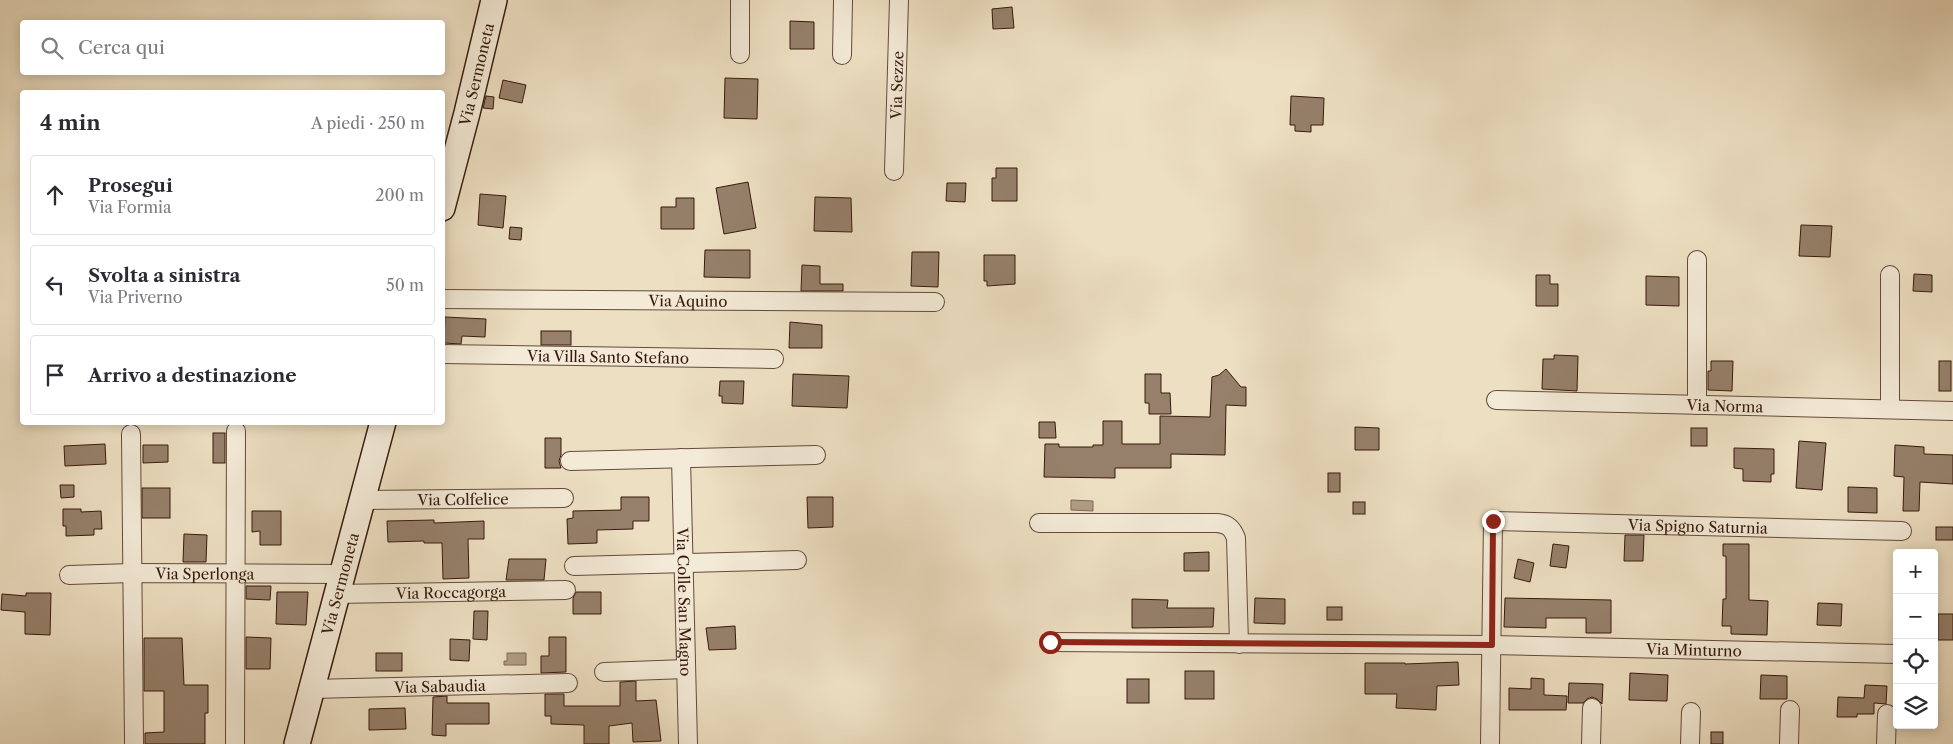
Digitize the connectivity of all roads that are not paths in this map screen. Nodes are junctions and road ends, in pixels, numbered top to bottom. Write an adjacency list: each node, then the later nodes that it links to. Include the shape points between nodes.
1 (494, 0): 8 (street, Via Sermoneta)
2 (740, 0): 5 (street)
3 (843, 0): 6 (street)
4 (899, 0): 7 (street, Via Sezze)
5 (740, 54)
6 (842, 55)
7 (894, 171)
8 (445, 197)
9 (1697, 260): 16 (street)
10 (1890, 275): 17 (street)
11 (445, 299): 12 (street, Via Aquino)
12 (935, 302)
13 (445, 354): 14 (street, Via Villa Santo Stefano)
14 (774, 359)
15 (1496, 400): 16 (street, Via Norma)
16 (1697, 405): 17 (street, Via Norma)
17 (1890, 410): 18 (street, Via Norma)
18 (1953, 411)
19 (382, 425): 26 (street, Via Sermoneta)
20 (236, 431): 33 (street)
21 (131, 434): 32 (street)
22 (816, 455): 23 (street)
23 (681, 458): 24 (street); 30 (street, Via Colle San Magno)
24 (570, 461)
25 (564, 498): 26 (street, Via Colfelice)
26 (362, 500): 35 (street, Via Sermoneta)
27 (1039, 523): 38 (street, via 1227,525 1236,538)
28 (1902, 531): 39 (street, Via Spigno Saturnia, via 1493,521)
29 (797, 560): 30 (street)
30 (684, 563): 31 (street); 41 (street, Via Colle San Magno)
31 (574, 566)
32 (132, 573): 33 (street, Via Sperlonga); 34 (street, Via Sperlonga); 49 (street)
33 (236, 574): 35 (street, Via Sperlonga); 50 (street)
34 (69, 575)
35 (339, 584): 36 (street, Via Roccagorga); 44 (street, Via Sermoneta)
36 (566, 590)
37 (1050, 642): 38 (street, Via Minturno)
38 (1239, 644): 39 (street, Via Minturno)
39 (1492, 645): 40 (street, Via Minturno); 53 (street)
40 (1893, 654)
41 (686, 669): 42 (street); 52 (street, Via Colle San Magno)
42 (604, 672)
43 (568, 683): 44 (street, Via Sabaudia)
44 (311, 689): 51 (street, Via Sermoneta)
45 (1592, 708): 54 (street)
46 (1790, 710): 56 (street)
47 (1691, 712): 55 (street)
48 (1886, 714): 57 (street)
49 (134, 744)
50 (235, 744)
51 (296, 744)
52 (688, 744)
53 (1490, 744)
54 (1591, 744)
55 (1690, 744)
56 (1789, 744)
57 (1886, 744)

